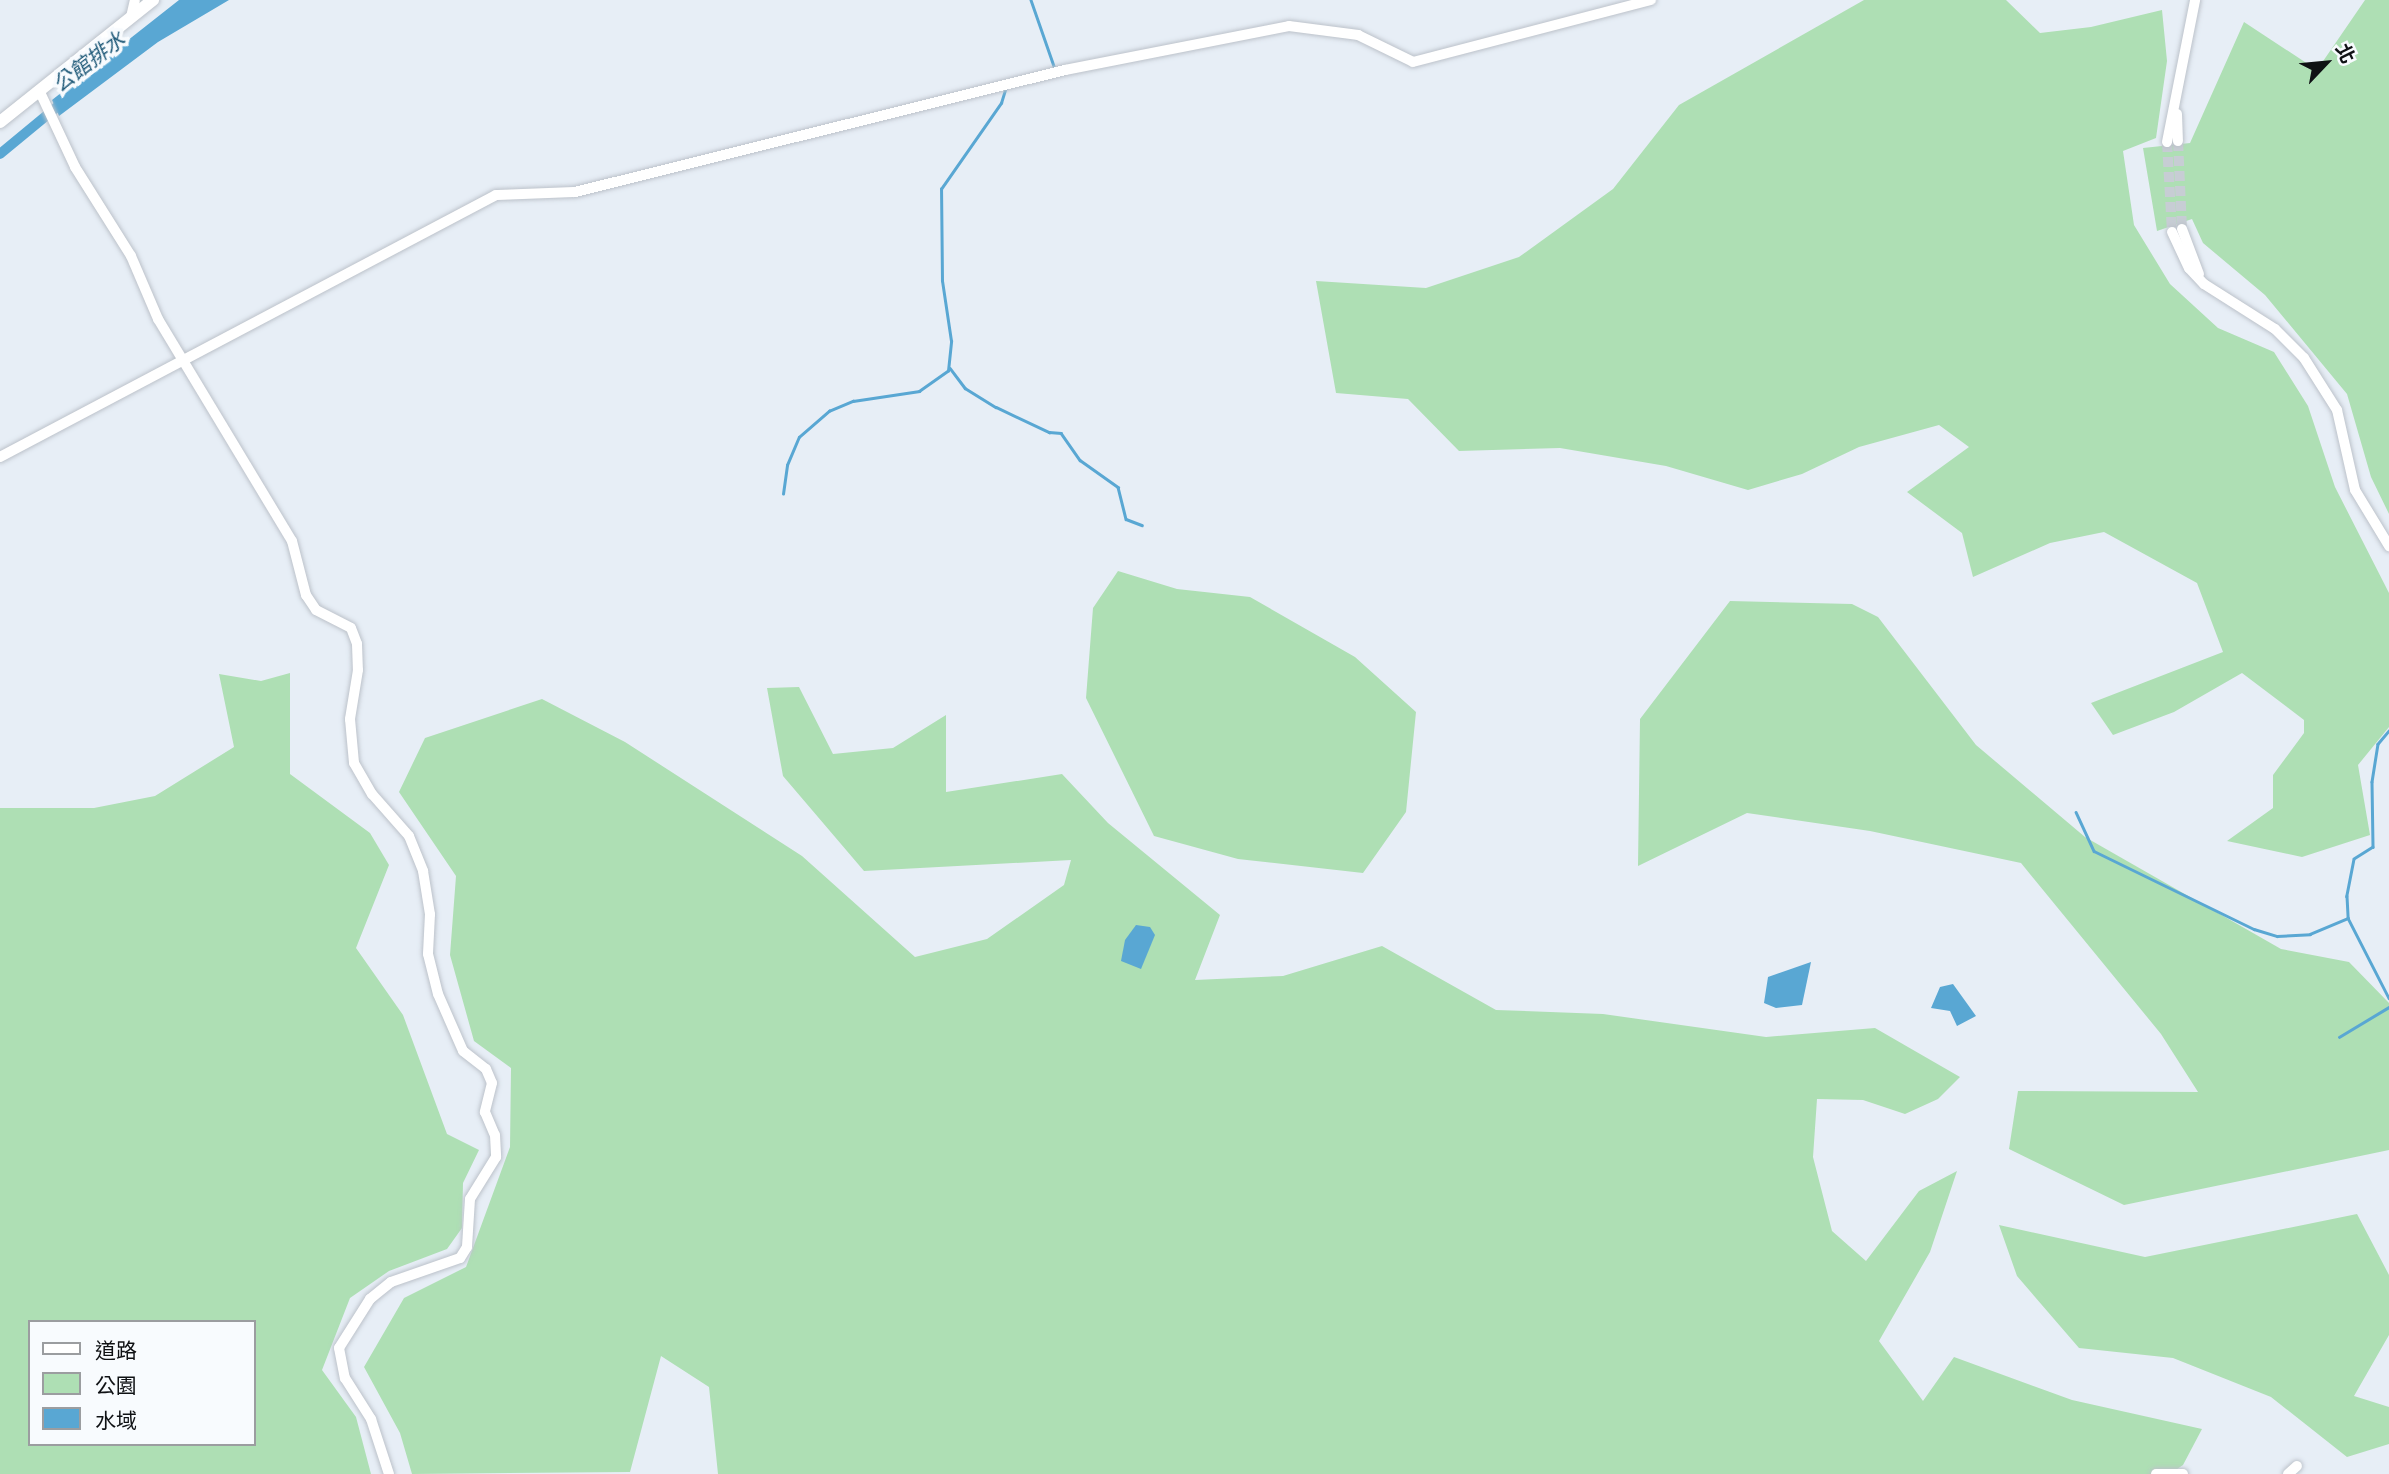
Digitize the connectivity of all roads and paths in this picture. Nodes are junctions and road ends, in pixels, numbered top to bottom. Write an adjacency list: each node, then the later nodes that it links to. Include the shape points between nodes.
1 (135, 0): 5 (street)
2 (153, 0): 5 (main road)
3 (1651, 0): 10 (street, via 1413,62 1358,35 1289,26 1078,67 575,192 496,195)
4 (2195, 0): 8 (street)
5 (131, 18): 6 (main road)
6 (39, 90): 7 (main road); 10 (street)
7 (0, 121)
8 (2172, 141)
9 (2177, 230): 12 (street, via 2204,284 2274,329 2304,358 2337,410 2355,490)
10 (185, 360): 11 (street); 14 (street, via 292,541 306,595 316,610 351,628 357,643 350,719 354,763 372,794 409,836 424,870 430,914 428,954 438,993 463,1051 486,1069 492,1083 485,1112 495,1135 496,1157 470,1199 467,1247 460,1258 391,1282 370,1299 339,1348 345,1378 371,1419)
11 (0, 457)
12 (2389, 546)
13 (2297, 1466): 17 (street)
14 (389, 1474)
15 (2156, 1474): 16 (street)
16 (2183, 1474)
17 (2288, 1474)

